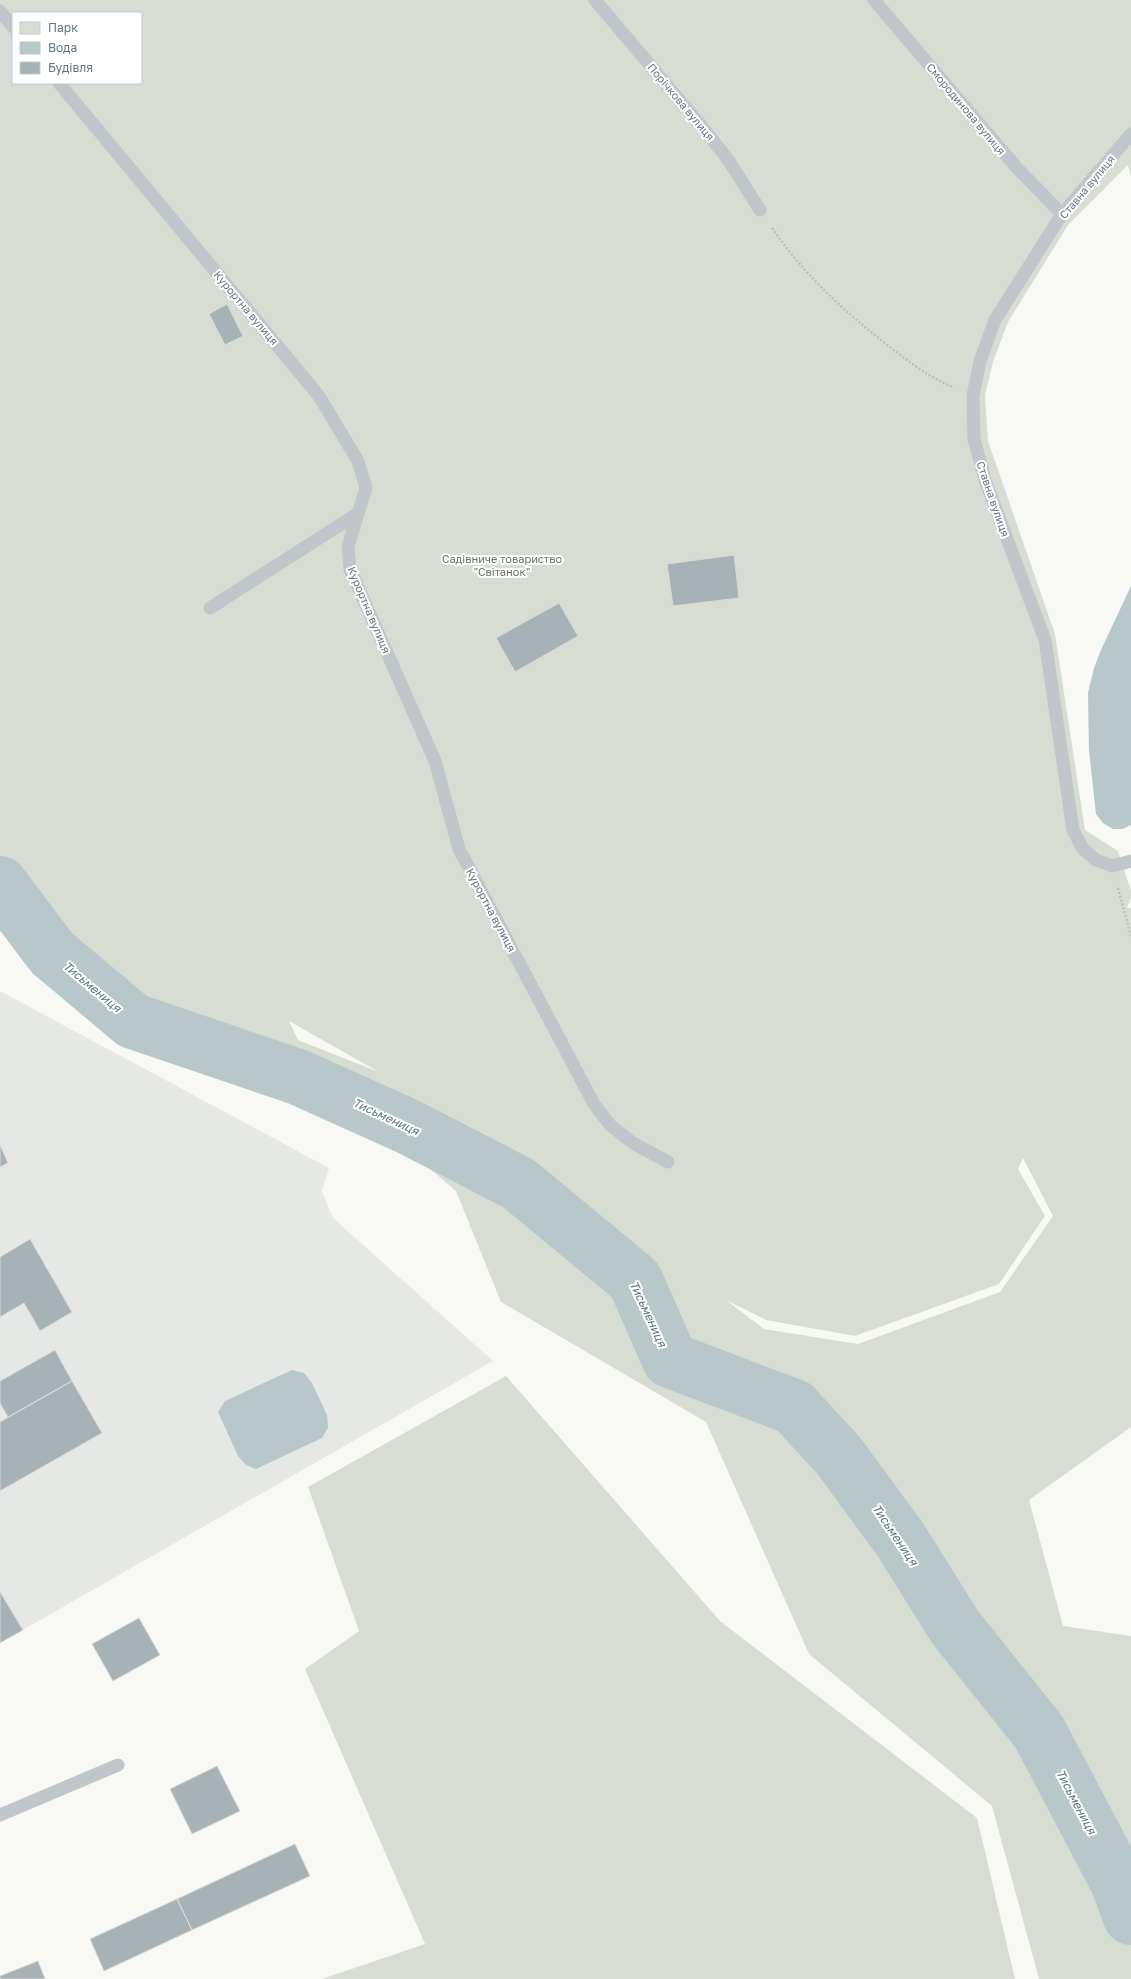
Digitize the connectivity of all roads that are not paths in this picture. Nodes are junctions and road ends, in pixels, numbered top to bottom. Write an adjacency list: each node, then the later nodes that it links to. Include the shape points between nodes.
1 (595, 0): 7 (lane, Порічкова вулиця, via 708,134 729,161)
2 (874, 0): 8 (lane, Смородинова вулиця, via 1016,167)
3 (0, 11): 4 (lane)
4 (12, 26)
5 (61, 84): 9 (lane, Курортна вулиця, via 319,396 358,461 366,488)
6 (1131, 134): 8 (lane, Ставна вулиця)
7 (760, 210)
8 (1062, 214): 11 (lane, Ставна вулиця, via 995,320 980,361 973,396 974,439 985,480 1045,640 1073,830 1083,849 1096,860 1112,866)
9 (357, 514): 10 (lane); 12 (lane, Курортна вулиця, via 348,546 350,569 435,761 459,849 594,1104 610,1125 633,1143)
10 (210, 608)
11 (1131, 861)
12 (668, 1162)
13 (118, 1765): 14 (lane)
14 (0, 1816)

